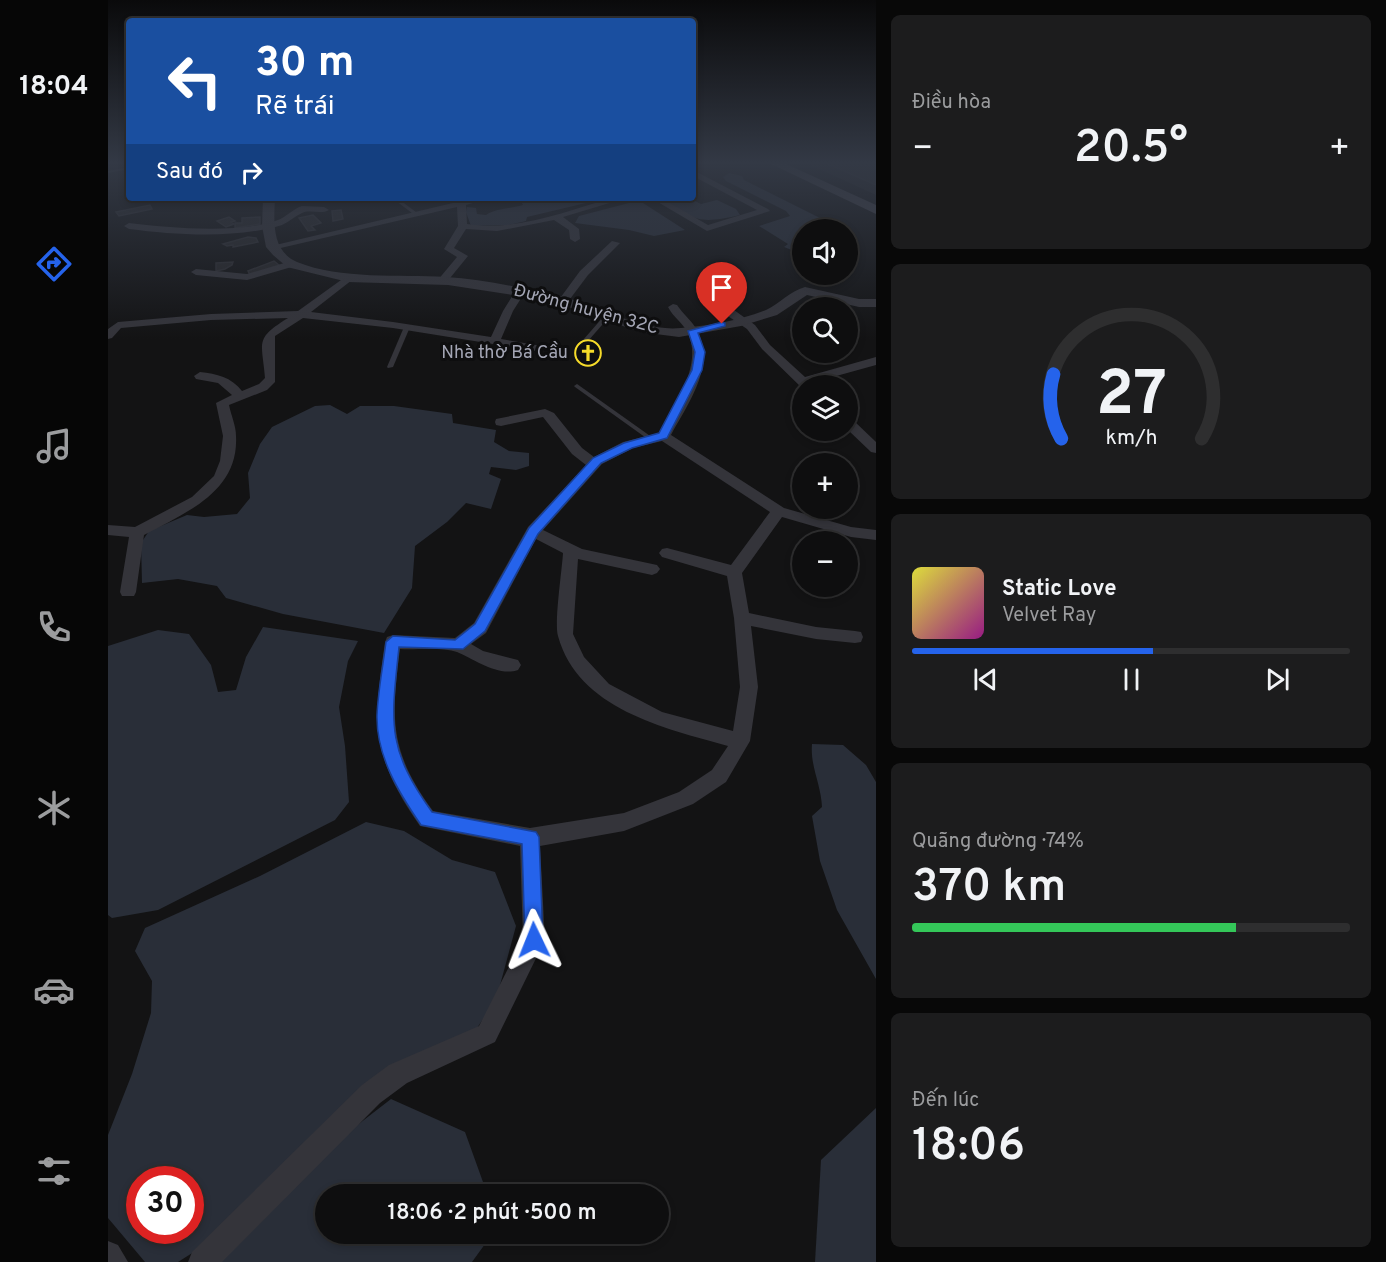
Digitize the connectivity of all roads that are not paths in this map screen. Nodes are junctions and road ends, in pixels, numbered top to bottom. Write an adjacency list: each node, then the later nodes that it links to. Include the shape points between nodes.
1 (268, 222): 10 (street)
2 (282, 222): 10 (street)
3 (387, 222): 14 (street)
4 (463, 222): 11 (street)
5 (525, 222): 11 (street, via 473,230)
6 (564, 222): 12 (street, via 574,229)
7 (696, 222): 8 (street, via 707,228)
8 (728, 222)
9 (129, 226): 10 (street, via 178,232)
10 (268, 226): 14 (street)
11 (463, 226): 18 (street, via 450,249 463,255)
12 (575, 239)
13 (615, 243): 21 (street, via 584,273)
14 (272, 247): 15 (street, Đường huyện 32C)
15 (291, 264): 16 (street, via 247,277); 17 (street, Đường huyện 32C)
16 (196, 272)
17 (348, 278): 18 (street, Đường huyện 32C); 24 (street)
18 (442, 281): 19 (street, Đường huyện 32C)
19 (520, 292): 21 (street, Đường huyện 32C); 30 (street)
20 (713, 298): 26 (street)
21 (563, 301): 25 (street, Đường huyện 32C)
22 (876, 303): 26 (street, Đường huyện 32C, via 805,291 772,312)
23 (673, 307): 28 (street)
24 (301, 314): 27 (street); 29 (street, via 118,325); 39 (street, via 270,334 271,380)
25 (606, 317): 28 (street, Đường huyện 32C, via 645,329); 32 (lane)
26 (741, 322): 28 (street, Đường huyện 32C); 35 (street, via 751,327)
27 (407, 327): 30 (street); 34 (lane)
28 (693, 331): 42 (street, via 700,352 697,370)
29 (108, 336)
30 (495, 340): 31 (street)
31 (536, 348)
32 (579, 348)
33 (876, 361): 36 (street)
34 (390, 367)
35 (796, 375)
36 (833, 375)
37 (200, 376): 39 (street, via 231,384)
38 (578, 386): 42 (lane)
39 (239, 395): 48 (street, via 222,402 230,436 220,478 197,500)
40 (501, 422): 44 (street, via 545,413)
41 (858, 432): 43 (street)
42 (657, 437): 44 (street, via 628,445); 45 (street)
43 (876, 449)
44 (594, 464): 47 (street)
45 (779, 511): 49 (street, via 851,532); 53 (street)
46 (108, 530): 48 (street)
47 (533, 531): 50 (street); 57 (street, via 480,628)
48 (137, 532): 54 (street)
49 (876, 535)
50 (571, 550): 52 (street); 59 (street, via 564,634 577,661 603,689 658,719)
51 (667, 553): 53 (street)
52 (652, 569)
53 (734, 572): 55 (street)
54 (128, 592)
55 (742, 618): 56 (street); 59 (street, via 749,687)
56 (855, 637)
57 (458, 645): 58 (street, via 479,657); 60 (street, via 393,642 384,717 390,753 406,789 427,819)
58 (512, 665)
59 (741, 741): 60 (street, via 719,776 686,798 624,822)
60 (530, 837): 63 (street, via 534,940 487,1034 398,1074 371,1094)
61 (108, 1255): 62 (street)
62 (114, 1262)
63 (202, 1262)

